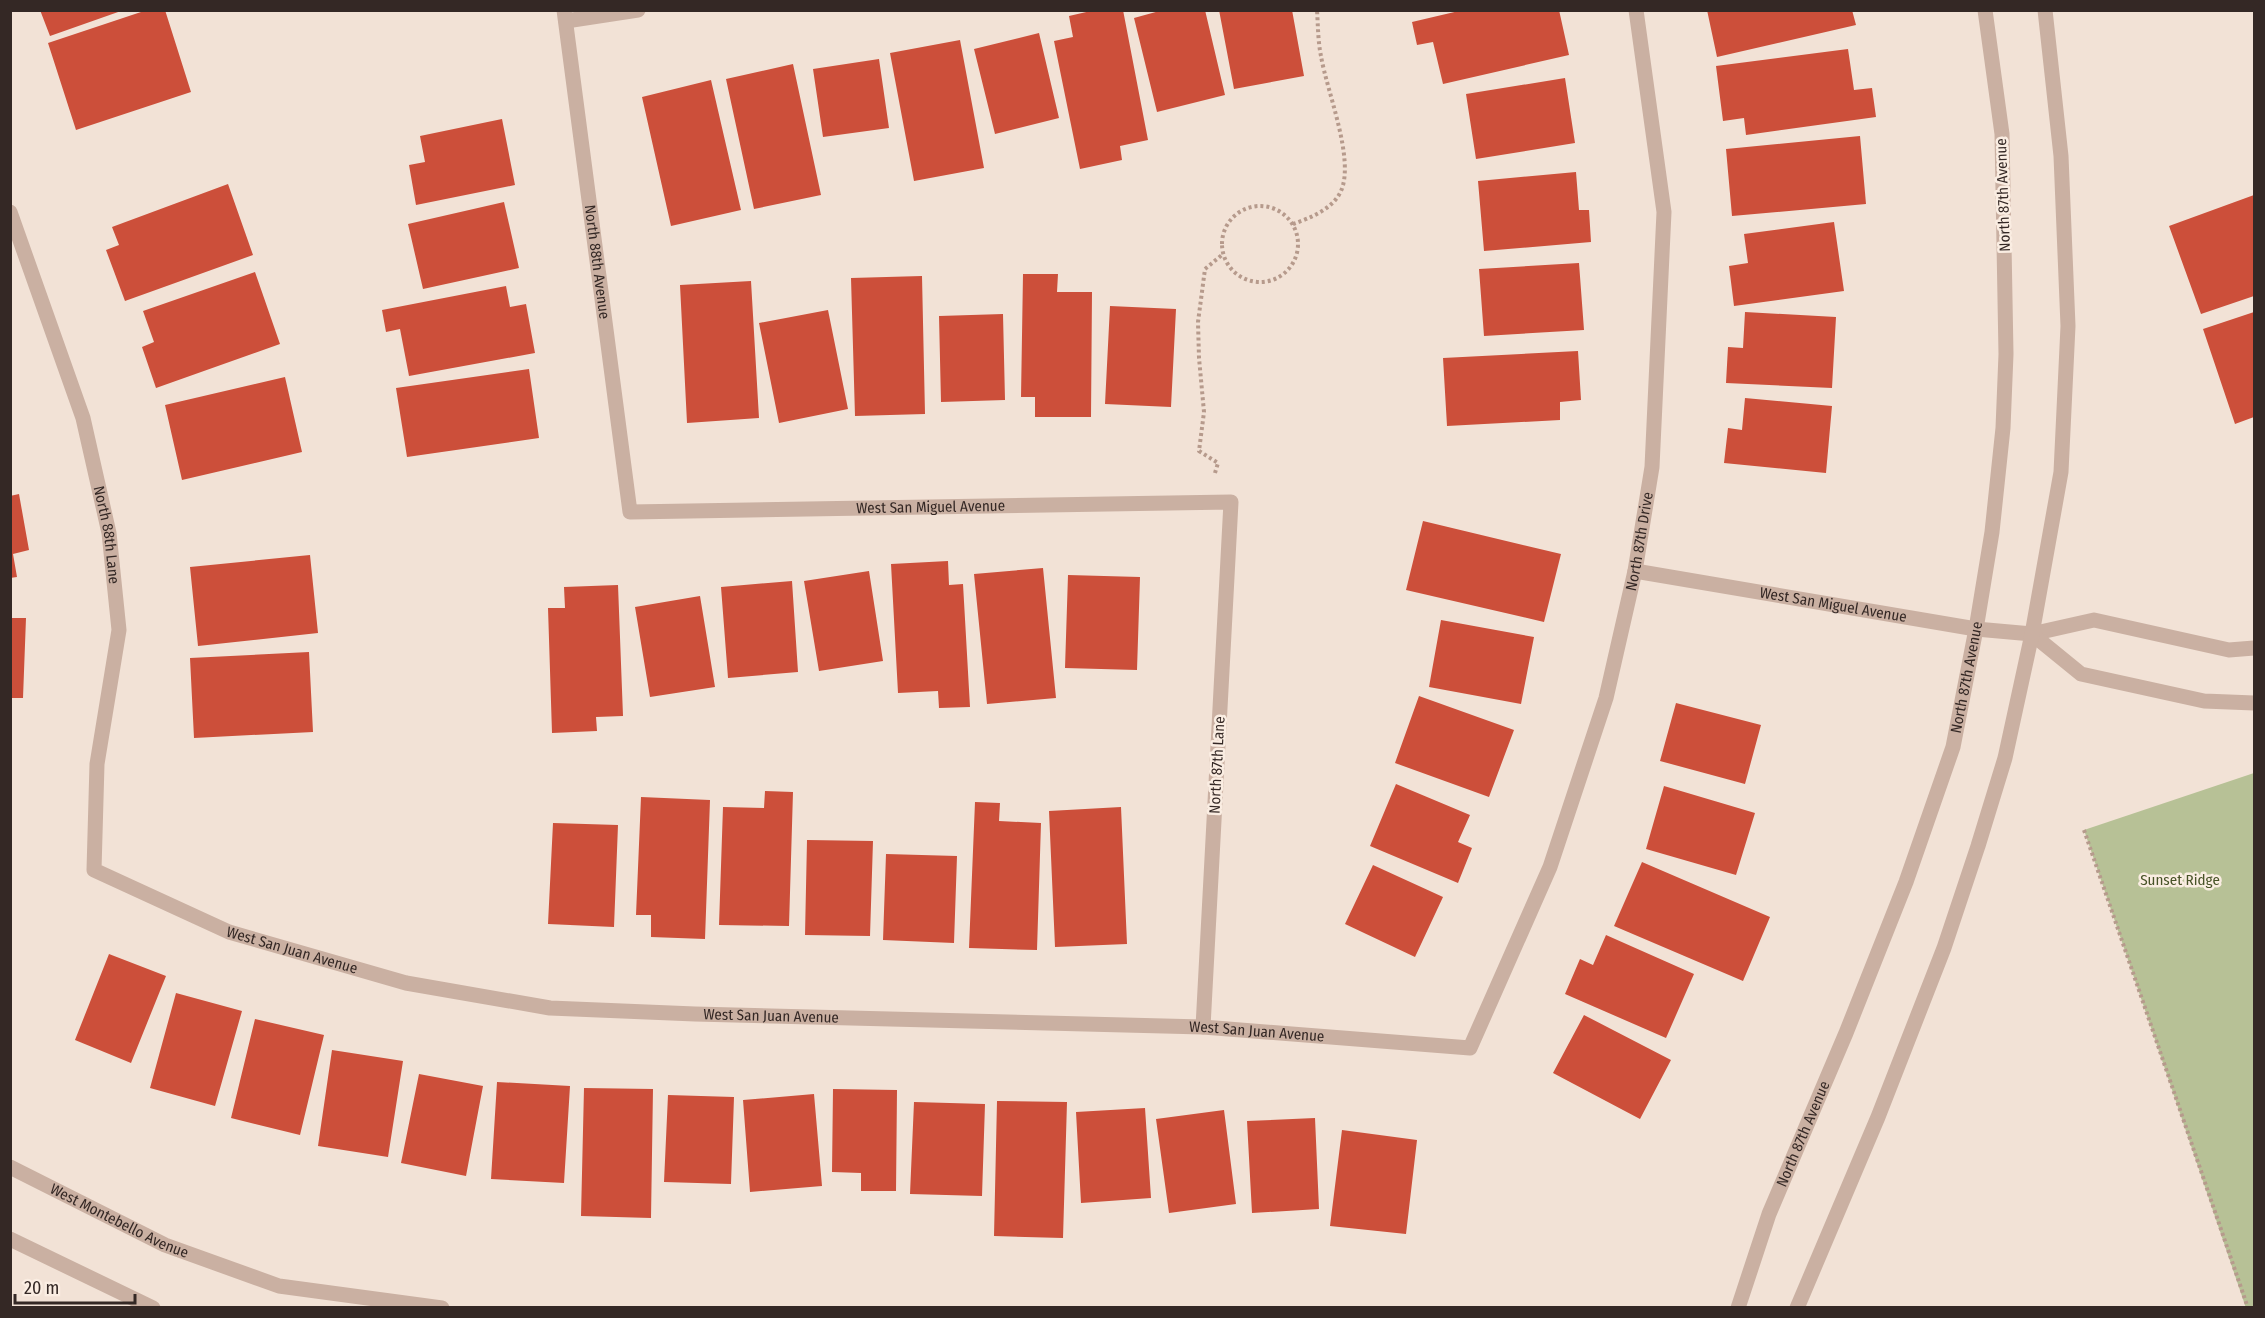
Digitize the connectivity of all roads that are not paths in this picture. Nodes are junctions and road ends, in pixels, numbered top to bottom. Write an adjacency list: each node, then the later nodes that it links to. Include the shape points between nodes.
1 (638, 10): 5 (street)
2 (1636, 10): 9 (street, North 87th Drive, via 1664,212 1652,467)
3 (1985, 10): 10 (street, North 87th Avenue, via 2002,134 2006,354 1992,532)
4 (2045, 10): 11 (street, via 2061,156 2068,326 2061,472)
5 (565, 16): 8 (street, North 88th Avenue)
6 (11, 213): 14 (street, North 88th Lane, via 83,418 109,533 119,630 97,764)
7 (1231, 502): 8 (street, West San Miguel Avenue); 15 (street, North 87th Lane)
8 (630, 512)
9 (1635, 570): 10 (street, West San Miguel Avenue); 16 (street, North 87th Drive, via 1605,698 1550,867)
10 (1976, 629): 11 (street, West San Miguel Avenue); 21 (street, North 87th Avenue, via 1953,747 1910,871 1769,1214)
11 (2032, 634): 12 (street, West San Miguel Avenue, via 2094,620 2229,650); 13 (street, via 2081,674 2204,701); 22 (street, via 2005,758 1944,948)
12 (2254, 648)
13 (2254, 703)
14 (94, 870): 15 (street, West San Juan Avenue, via 229,932 406,983 550,1008)
15 (1203, 1027): 16 (street, West San Juan Avenue)
16 (1470, 1047)
17 (10, 1167): 20 (street, West Montebello Avenue, via 165,1245 279,1286)
18 (10, 1239): 19 (street)
19 (153, 1308)
20 (442, 1308)
21 (1738, 1308)
22 (1797, 1308)

